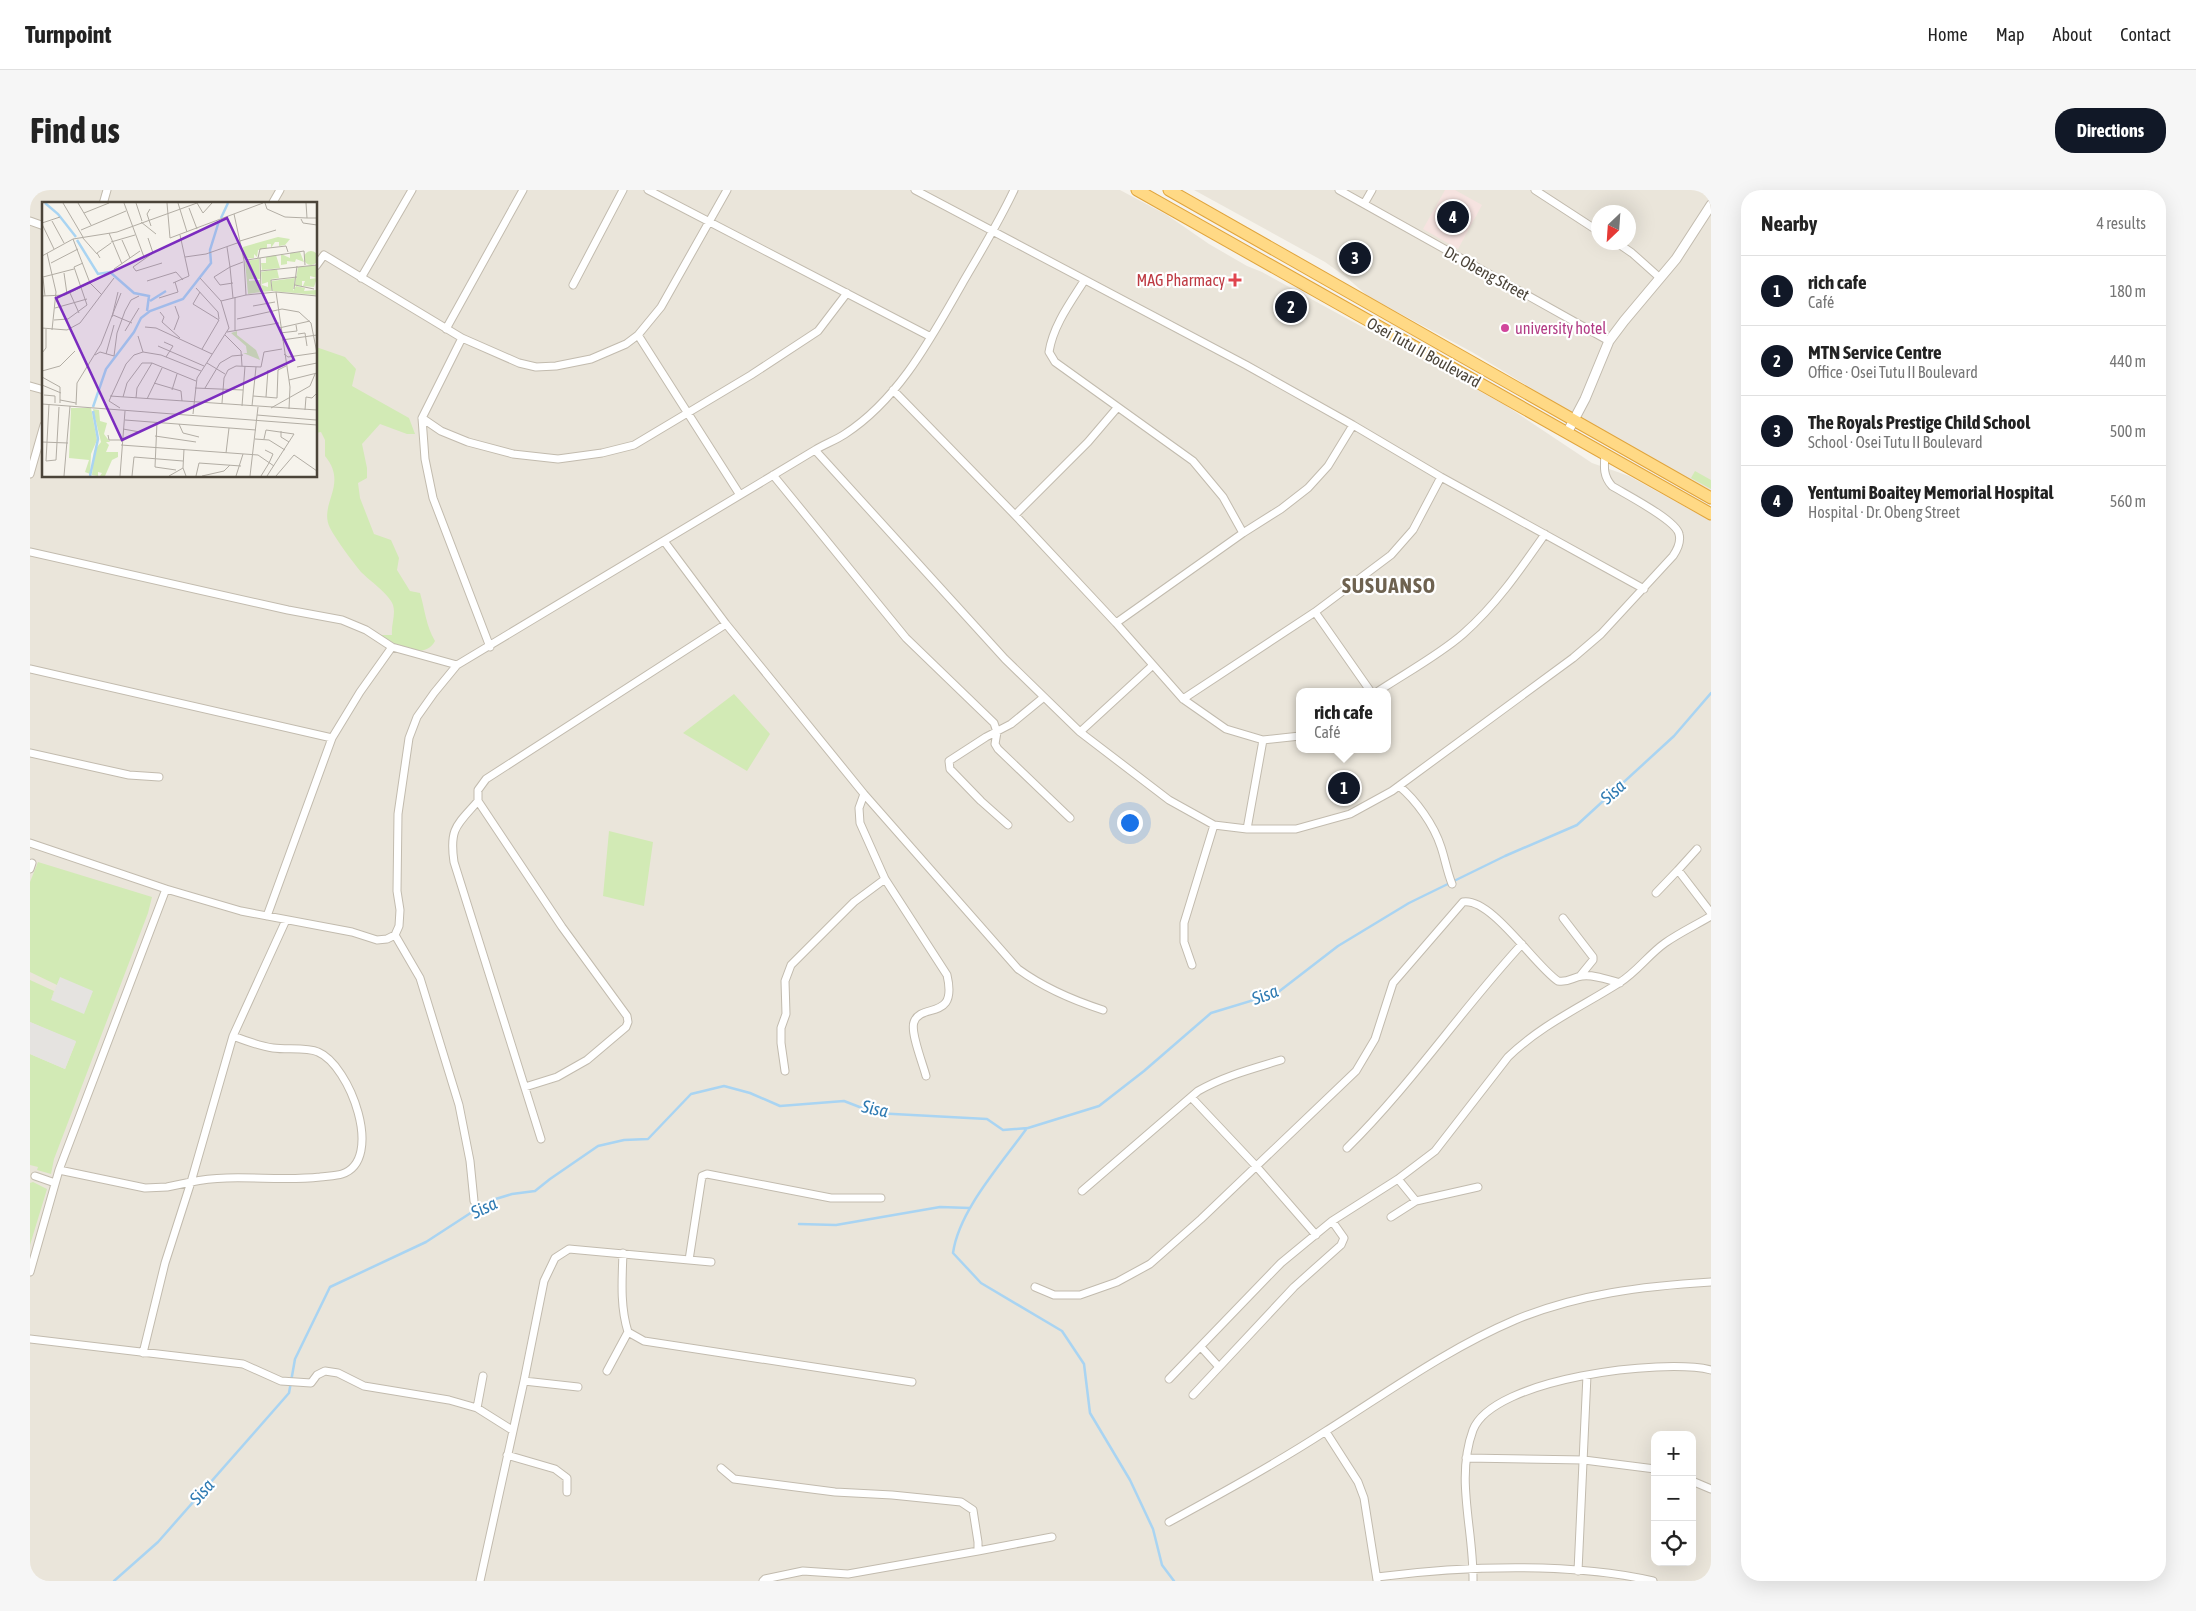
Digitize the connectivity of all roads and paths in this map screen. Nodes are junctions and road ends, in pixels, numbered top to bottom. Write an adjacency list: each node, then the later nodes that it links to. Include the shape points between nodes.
1 (280, 190): 14 (street)
2 (412, 190): 24 (street)
3 (522, 190): 29 (street)
4 (623, 190): 27 (street)
5 (648, 190): 18 (street)
6 (727, 190): 18 (street)
7 (915, 190): 21 (street)
8 (1014, 190): 21 (street)
9 (1137, 190): 41 (highway, Osei Tutu II Boulevard)
10 (1168, 190): 38 (highway, Osei Tutu II Boulevard)
11 (1339, 190): 15 (street, Dr. Obeng Street)
12 (1372, 190): 15 (street)
13 (1536, 190): 20 (street)
14 (273, 202)
15 (1364, 204): 33 (street, Dr. Obeng Street)
16 (1711, 205): 25 (street)
17 (30, 221): 19 (street)
18 (710, 221): 28 (street); 30 (street, via 661,307)
19 (42, 225)
20 (1591, 226)
21 (992, 231): 26 (street); 31 (street)
22 (1628, 250): 25 (street)
23 (318, 263): 24 (street, via 324,255)
24 (361, 278): 29 (street)
25 (1660, 278): 33 (street)
26 (1084, 281): 35 (street, via 1060,320 1049,352 1055,362); 39 (street)
27 (573, 285)
28 (847, 293): 31 (street); 36 (street, via 818,331)
29 (446, 329): 32 (street)
30 (638, 335): 32 (street, via 626,344 591,358 536,367); 36 (street)
31 (931, 336): 34 (street)
32 (462, 338): 37 (street)
33 (1610, 341): 38 (street)
34 (892, 390): 42 (street, via 845,434); 51 (street)
35 (1117, 408): 51 (street); 52 (street, via 1193,461 1223,498)
36 (688, 413): 37 (street, via 634,445 558,459 513,454 468,442 441,431); 48 (street)
37 (422, 418): 61 (street, via 425,459 433,498)
38 (1575, 419): 41 (street); 49 (highway, Osei Tutu II Boulevard)
39 (1353, 425): 47 (street); 52 (street, via 1328,466 1308,488)
40 (42, 430): 44 (street)
41 (1567, 433): 43 (highway, Osei Tutu II Boulevard)
42 (815, 450): 46 (street); 67 (street)
43 (1605, 454): 50 (highway, Osei Tutu II Boulevard); 56 (street, via 1604,471 1612,486 1659,514 1679,534 1673,556)
44 (32, 456): 45 (street)
45 (30, 474)
46 (773, 475): 48 (street); 69 (street, via 906,638 975,703)
47 (1441, 477): 53 (street); 57 (street, via 1413,530 1391,554)
48 (740, 495): 54 (street)
49 (1711, 498)
50 (1711, 514)
51 (1015, 515): 58 (street)
52 (1243, 533): 58 (street)
53 (1545, 534): 56 (street); 66 (street, via 1485,613 1461,635)
54 (664, 541): 59 (street); 61 (street)
55 (30, 552): 60 (street, via 342,620 366,630)
56 (1644, 588): 76 (street, via 1601,634 1573,658)
57 (1315, 612): 65 (street); 68 (street)
58 (1116, 623): 63 (street)
59 (726, 624): 77 (street); 78 (street, via 486,779 478,790)
60 (392, 647): 62 (street); 72 (street)
61 (490, 647): 62 (street)
62 (457, 665): 94 (street, via 418,717 409,738 398,814 397,891 400,910)
63 (1153, 665): 68 (street); 70 (street)
64 (30, 669): 72 (street)
65 (1368, 688)
66 (1383, 688)
67 (1044, 697): 69 (street); 70 (street)
68 (1184, 700): 73 (street, via 1226,729)
69 (997, 732): 79 (street, via 995,744 998,749); 80 (street, via 952,758 948,765)
70 (1080, 732): 81 (street, via 1169,800)
71 (1296, 736): 73 (street)
72 (332, 738): 91 (street)
73 (1263, 740): 82 (street)
74 (30, 753): 75 (street, via 130,775)
75 (158, 776)
76 (1400, 786): 82 (street, via 1350,814 1296,829); 87 (street, via 1435,833)
77 (864, 794): 86 (street, via 859,808 860,823); 99 (street, via 1018,969 1034,981)
78 (478, 801): 104 (street, via 452,833 454,862); 104 (street, via 562,927 627,1016 628,1022 587,1060 557,1077)
79 (1070, 818)
80 (1008, 825)
81 (1214, 825): 82 (street); 96 (street, via 1184,923 1184,942)
82 (1248, 829)
83 (30, 843): 88 (street)
84 (1697, 849): 85 (street)
85 (1678, 870): 89 (street); 90 (street)
86 (885, 879): 102 (street, via 854,902 790,965 786,980 786,1014 781,1028); 103 (street, via 947,975 950,989 948,1000 941,1007 914,1022 913,1030)
87 (1452, 884)
88 (166, 889): 91 (street); 109 (street)
89 (1656, 893)
90 (1711, 914): 98 (street, via 1664,943)
91 (267, 916): 93 (street)
92 (1563, 918): 97 (street, via 1593,957)
93 (286, 920): 94 (street, via 352,932 376,940); 100 (street)
94 (395, 936): 117 (street, via 420,978 459,1105)
95 (1522, 944): 97 (street, via 1558,981 1565,982); 107 (street); 108 (street, via 1476,904 1462,902 1393,983 1376,1039 1356,1071)
96 (1192, 965)
97 (1580, 976): 98 (street)
98 (1620, 983): 111 (street, via 1559,1017 1522,1043 1435,1151)
99 (1103, 1010)
100 (233, 1036): 112 (street); 112 (street, via 272,1048 318,1052 338,1067 356,1103 362,1130 358,1162 343,1174 298,1180 244,1178)
101 (1281, 1060): 105 (street, via 1216,1081)
102 (785, 1071)
103 (926, 1076)
104 (525, 1087): 106 (street)
105 (1191, 1096): 108 (street); 115 (street)
106 (541, 1139)
107 (1347, 1148)
108 (1256, 1166): 121 (street); 127 (street, via 1150,1264 1117,1282 1080,1295 1054,1295)
109 (59, 1170): 112 (street, via 145,1188); 113 (street)
110 (35, 1176): 113 (street)
111 (1398, 1179): 118 (street); 120 (street)
112 (191, 1182): 131 (street, via 165,1263)
113 (55, 1183): 125 (street)
114 (1478, 1187): 118 (street)
115 (1082, 1191)
116 (881, 1198): 123 (street, via 830,1198 707,1174 702,1176)
117 (474, 1201)
118 (1416, 1201): 119 (street)
119 (1391, 1217)
120 (1332, 1221): 121 (street); 132 (street, via 1344,1238 1341,1245 1294,1287)
121 (1316, 1235): 130 (street, via 1281,1263)
122 (623, 1253): 123 (street); 128 (street, via 622,1307); 138 (street, via 569,1249 555,1258 544,1281)
123 (690, 1260): 124 (street)
124 (711, 1262)
125 (30, 1272)
126 (1711, 1282): 144 (street, via 1657,1285 1607,1293 1517,1319 1461,1344)
127 (1035, 1287)
128 (628, 1332): 134 (street); 139 (street, via 644,1341)
129 (30, 1339): 131 (street)
130 (1201, 1347): 132 (street); 137 (street)
131 (143, 1353): 142 (street, via 243,1364 281,1381 298,1383 311,1383 324,1371 338,1373 364,1386 449,1400)
132 (1219, 1367): 141 (street)
133 (1711, 1370): 135 (street, via 1695,1366 1658,1366)
134 (607, 1371)
135 (1587, 1375): 146 (street, via 1532,1388 1491,1409 1474,1429); 147 (street)
136 (483, 1376): 142 (street)
137 (1169, 1379)
138 (524, 1381): 140 (street); 143 (street)
139 (912, 1382)
140 (578, 1388)
141 (1192, 1395)
142 (477, 1408): 143 (street)
143 (512, 1430): 145 (street)
144 (1326, 1432): 153 (street); 160 (street, via 1358,1482 1364,1498)
145 (507, 1455): 152 (street, via 562,1472 567,1478); 161 (street)
146 (1466, 1458): 147 (street); 156 (street, via 1464,1485)
147 (1584, 1460): 149 (street); 157 (street)
148 (721, 1468): 155 (street, via 734,1479 835,1492 961,1502 973,1510)
149 (1651, 1468)
150 (1696, 1483): 151 (street)
151 (1711, 1489)
152 (567, 1492)
153 (1169, 1522)
154 (1052, 1537): 155 (street)
155 (978, 1552): 159 (street)
156 (1473, 1569): 157 (street); 160 (street); 163 (street)
157 (1578, 1571): 158 (street)
158 (1604, 1572): 164 (street); 165 (street)
159 (848, 1577): 162 (street, via 803,1571)
160 (1377, 1579)
161 (480, 1581)
162 (763, 1581)
163 (1473, 1581)
164 (1602, 1581)
165 (1654, 1581)

